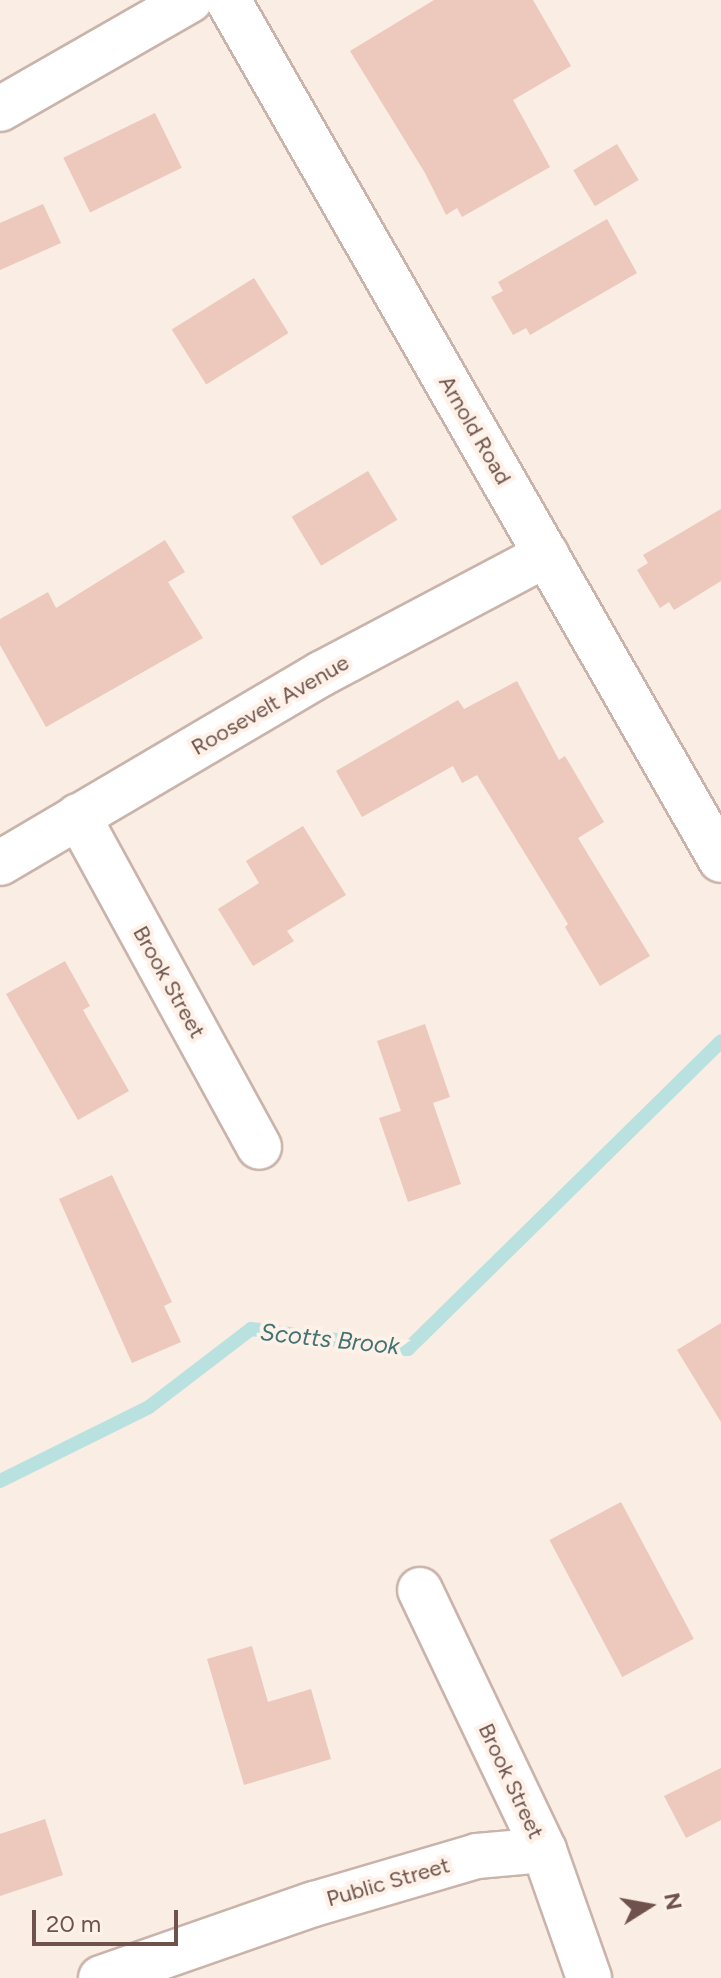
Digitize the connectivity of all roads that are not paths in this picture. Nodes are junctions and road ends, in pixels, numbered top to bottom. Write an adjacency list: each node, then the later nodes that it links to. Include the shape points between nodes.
1 (190, 0): 3 (street)
2 (228, 0): 4 (street, Arnold Road)
3 (0, 109)
4 (546, 555): 5 (street, Roosevelt Avenue, via 321,674); 6 (street, Arnold Road)
5 (78, 816): 7 (street, Roosevelt Avenue); 8 (street, Brook Street)
6 (721, 860)
7 (0, 863)
8 (259, 1147)
9 (420, 1590): 10 (street, Brook Street)
10 (544, 1850): 11 (street, Public Street, via 477,1856 314,1904); 12 (street, Brook Street)
11 (101, 1978)
12 (589, 1978)

